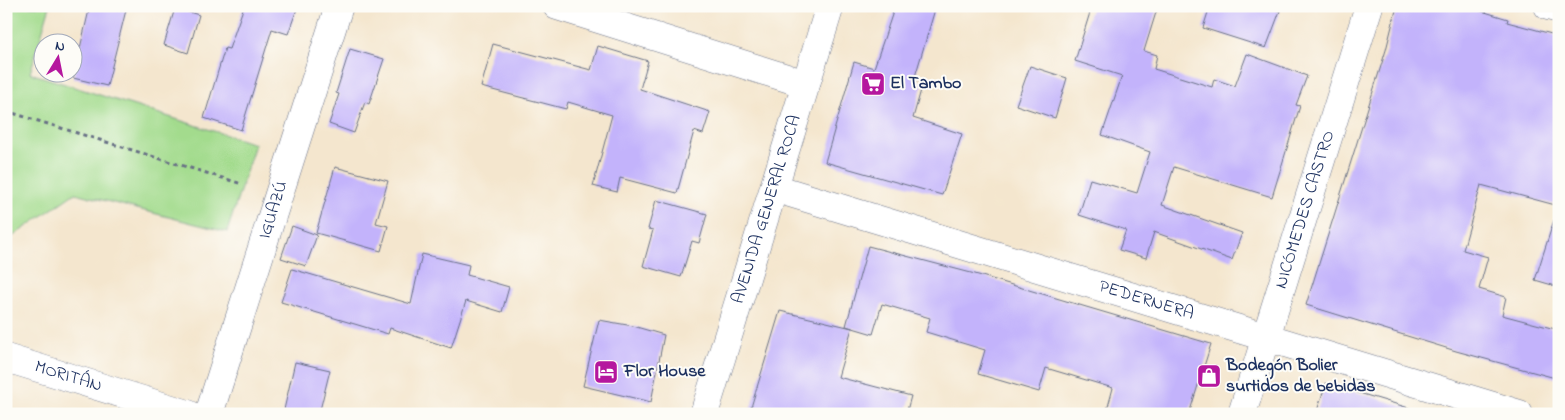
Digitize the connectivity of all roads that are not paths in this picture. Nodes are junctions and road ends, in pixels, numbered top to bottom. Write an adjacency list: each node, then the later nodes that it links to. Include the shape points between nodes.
1 (339, 6): 12 (street, IGUAZÚ)
2 (557, 6): 7 (street)
3 (830, 6): 7 (street, AVENIDA GENERAL ROCA)
4 (1369, 6): 9 (street, NICÓMEDES CASTRO)
5 (1548, 6): 6 (street)
6 (1559, 10)
7 (806, 84): 8 (street, AVENIDA GENERAL ROCA)
8 (774, 188): 9 (street, PEDERNERA); 13 (street, AVENIDA GENERAL ROCA)
9 (1265, 337): 14 (street, NICÓMEDES CASTRO); 15 (street, PEDERNERA)
10 (6, 358): 11 (street, MORITÁN)
11 (188, 414)
12 (209, 414)
13 (704, 414)
14 (1242, 414)
15 (1519, 414)

